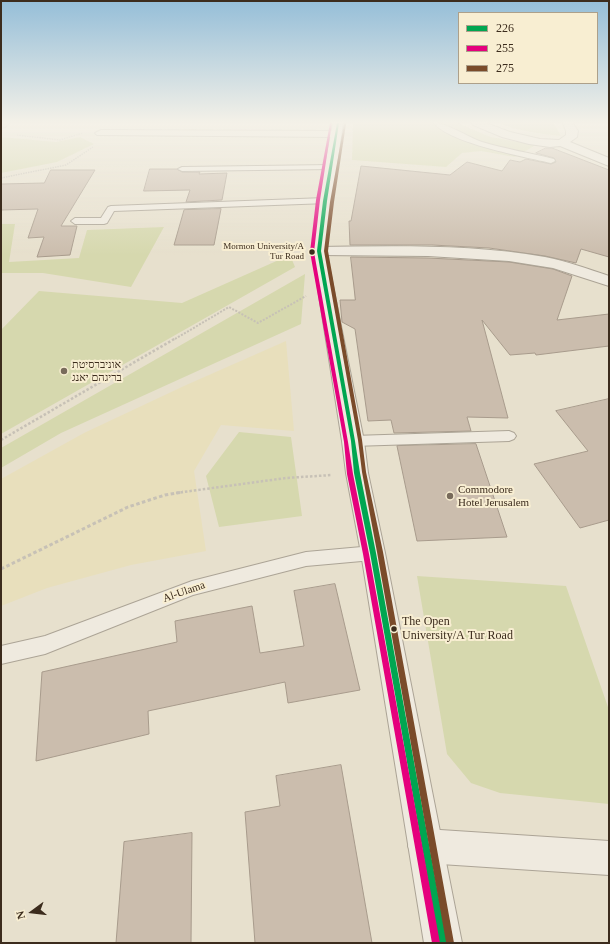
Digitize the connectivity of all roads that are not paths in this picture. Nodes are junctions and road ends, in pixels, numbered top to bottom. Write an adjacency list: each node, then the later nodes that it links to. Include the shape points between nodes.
1 (330, 168): 2 (lane); 3 (street)
2 (182, 169)
3 (325, 201): 4 (lane, via 111,209 104,221); 5 (street)
4 (75, 221)
5 (319, 251): 6 (street, via 406,251 537,260 576,269); 8 (street)
6 (609, 281)
7 (509, 436): 8 (lane)
8 (353, 441): 9 (street, via 356,473)
9 (373, 553): 10 (lane, Al-Ulama, via 306,559 192,588 45,645); 11 (street)
10 (1, 655)
11 (425, 846): 12 (street); 13 (street)
12 (609, 858)
13 (443, 943)

